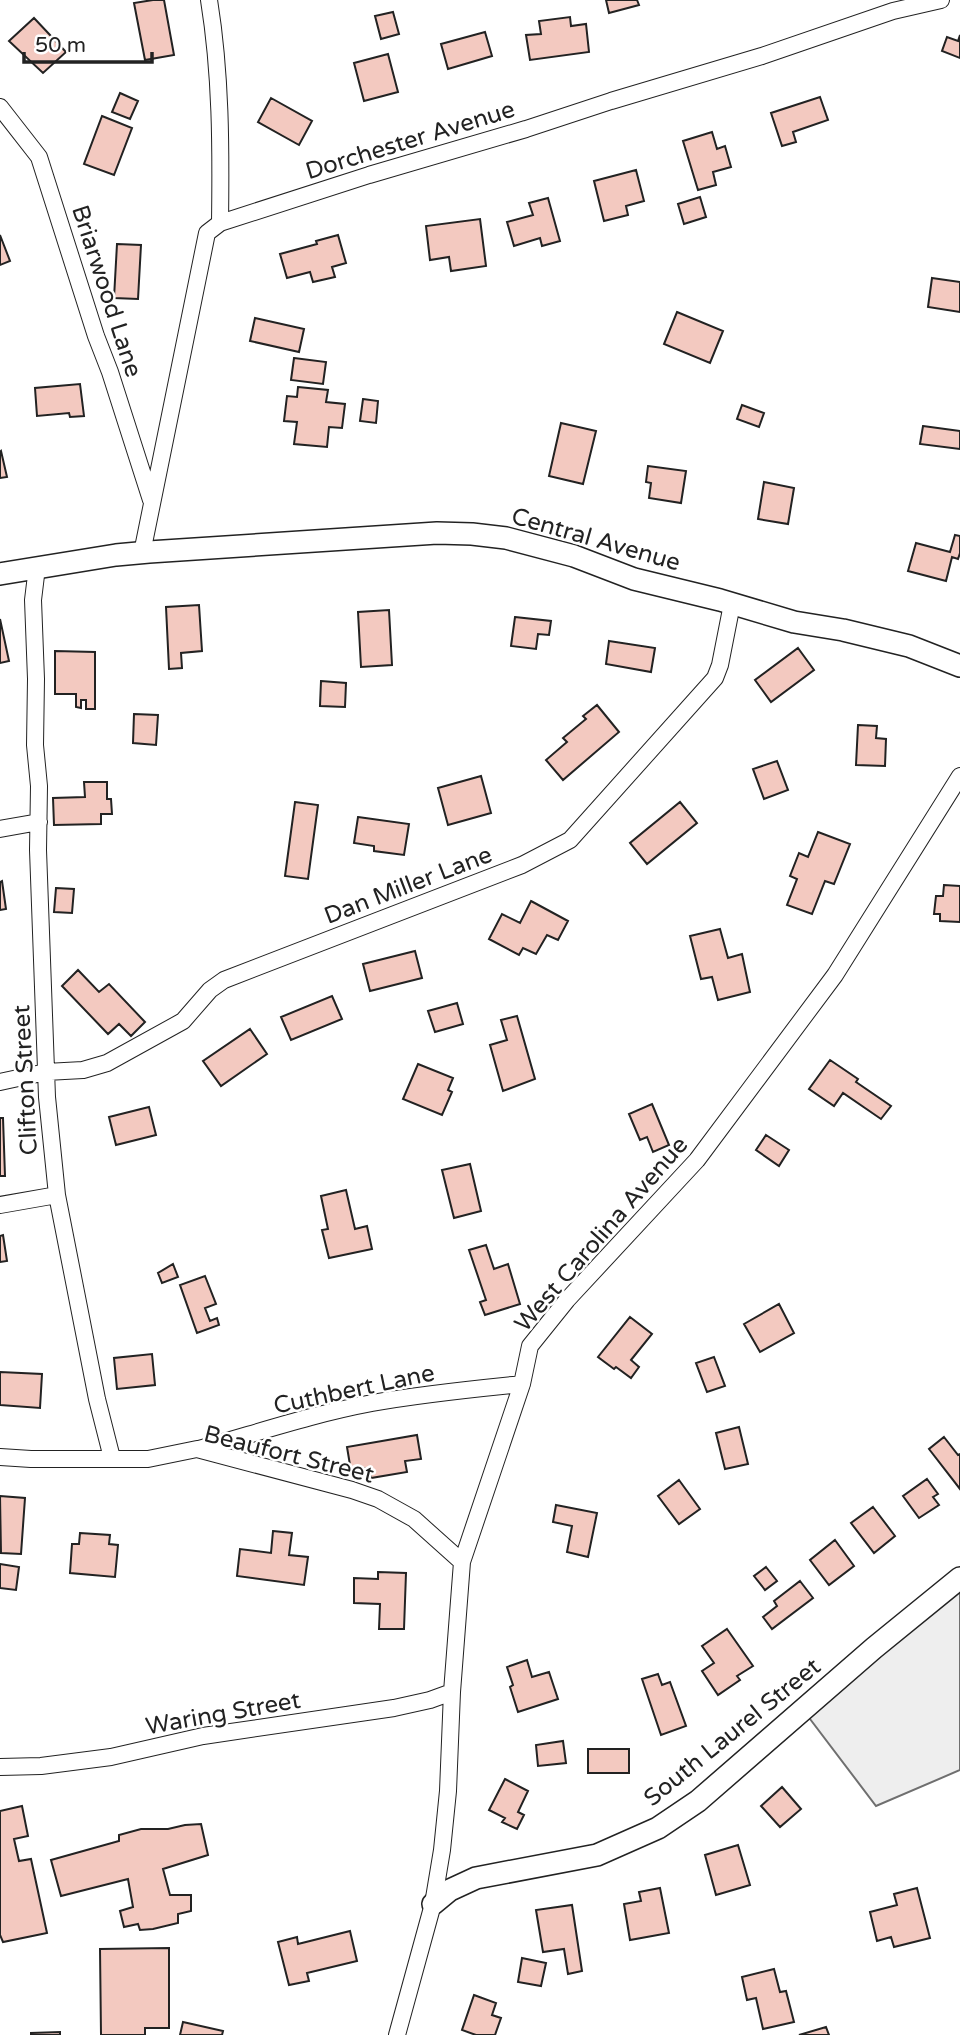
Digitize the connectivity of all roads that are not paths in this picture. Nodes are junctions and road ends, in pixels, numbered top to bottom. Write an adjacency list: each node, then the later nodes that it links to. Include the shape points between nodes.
1 (209, 0): 4 (street, via 217,58)
2 (941, 0): 4 (street, Dorchester Avenue, via 893,11 762,56)
3 (0, 107): 5 (street, Briarwood Lane, via 40,157)
4 (220, 223): 5 (street, via 207,233)
5 (151, 500): 6 (street)
6 (142, 553): 7 (street, Central Avenue); 9 (street, Central Avenue, via 472,534 574,556 634,579)
7 (37, 567): 8 (street, Central Avenue); 12 (street, Clifton Street, via 34,745)
8 (0, 574)
9 (732, 604): 10 (street, Central Avenue, via 909,646); 14 (street, Dan Miller Lane, via 715,678 570,840 522,865 224,980 183,1021 107,1063)
10 (960, 666)
11 (960, 776): 18 (street, West Carolina Avenue, via 834,976 705,1150 530,1346)
12 (39, 822): 13 (street); 14 (street, Clifton Street)
13 (0, 829)
14 (46, 1072): 15 (street, Dan Miller Lane); 16 (street, Clifton Street)
15 (0, 1082)
16 (57, 1195): 17 (street); 21 (street, Clifton Street)
17 (0, 1205)
18 (522, 1384): 19 (street, Cuthbert Lane, via 372,1403 287,1422); 22 (street, West Carolina Avenue)
19 (197, 1450): 21 (street, Beaufort Street, via 148,1459); 22 (street, Beaufort Street, via 378,1499 414,1519)
20 (0, 1457): 21 (street, Beaufort Street)
21 (112, 1458)
22 (462, 1562): 24 (street, West Carolina Avenue)
23 (960, 1578): 26 (street, South Laurel Street, via 698,1801 658,1828 597,1854 475,1878)
24 (452, 1692): 25 (street, Waring Street, via 394,1708 203,1736 111,1756); 26 (street, West Carolina Avenue, via 448,1791)
25 (0, 1767)
26 (433, 1904): 27 (street, West Carolina Avenue)
27 (397, 2035)

